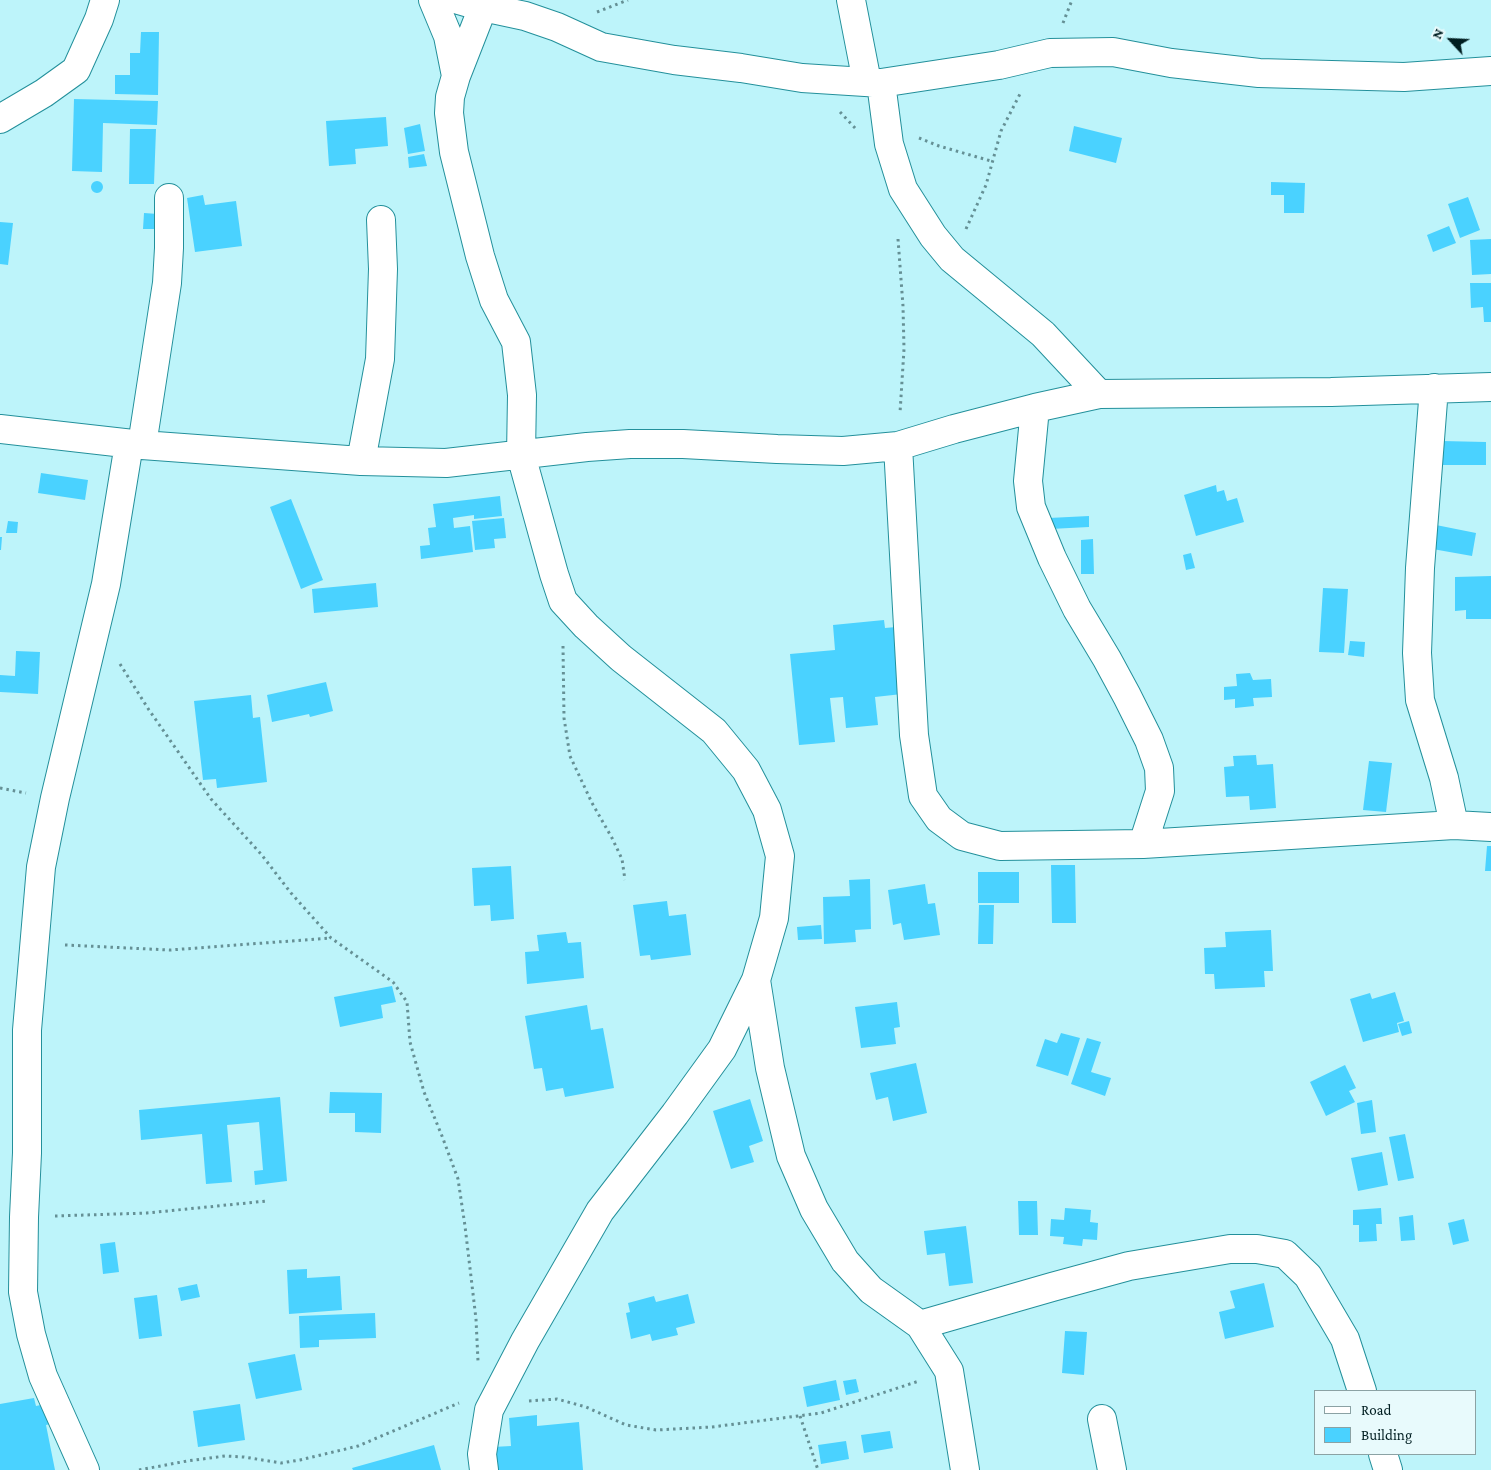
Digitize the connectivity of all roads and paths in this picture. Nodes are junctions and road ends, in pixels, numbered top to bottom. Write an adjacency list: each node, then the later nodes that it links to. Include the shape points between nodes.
1 (105, 0): 9 (street, via 100,19 76,70)
2 (433, 0): 7 (street, via 448,36)
3 (851, 0): 8 (street)
4 (477, 2): 7 (street); 8 (street, via 557,27 601,47 802,78)
5 (1050, 53): 6 (street, via 1113,52 1171,63 1259,73 1404,77); 8 (street, via 999,65); 11 (path, via 1018,96 1001,131)
6 (1491, 71)
7 (456, 76): 23 (street, via 449,113 454,152 494,300 516,342 522,395)
8 (874, 82): 10 (street)
9 (0, 119)
10 (886, 124): 11 (path, via 939,146); 15 (street, via 904,189 933,236)
11 (992, 161): 15 (path, via 986,185)
12 (169, 198): 21 (street, via 167,282)
13 (381, 220): 24 (street, via 380,359)
14 (898, 238): 22 (path, via 904,349)
15 (952, 259): 18 (street, via 1044,334)
16 (1491, 387): 17 (street)
17 (1434, 388): 18 (street); 27 (street, via 1417,653 1420,700 1444,778)
18 (1099, 394): 19 (street)
19 (1035, 408): 22 (street); 29 (street, via 1028,481 1031,507 1077,609 1127,696 1159,768 1160,791)
20 (0, 429): 21 (street)
21 (135, 445): 24 (street); 26 (street)
22 (898, 446): 23 (street, via 843,451 630,444); 29 (street, via 914,735 924,796 939,819 962,836 1000,846)
23 (521, 455): 24 (street, via 446,463); 25 (street)
24 (362, 461)
25 (563, 600): 30 (path, via 564,718 570,756 622,859); 33 (street, via 621,658 714,731 746,770 767,810 780,856 774,918)
26 (96, 626): 31 (path, via 210,799); 32 (street, via 43,857)
27 (1454, 825): 28 (street); 29 (street)
28 (1491, 826)
29 (1143, 844)
30 (625, 880)
31 (331, 938): 32 (path, via 170,950); 37 (path, via 393,982 407,1002 410,1042 424,1092 458,1180 466,1226)
32 (35, 943): 35 (street, via 27,1030 28,1154)
33 (756, 980): 36 (street, via 781,1119 791,1156 814,1209 845,1261 871,1290); 39 (street, via 722,1049 600,1211)
34 (267, 1202): 35 (path, via 147,1213)
35 (24, 1217): 45 (street, via 24,1292 31,1334 43,1376)
36 (920, 1325): 38 (street); 40 (street, via 1129,1266 1230,1249 1257,1249 1285,1254 1308,1276 1344,1339)
37 (479, 1366)
38 (949, 1371): 42 (path, via 821,1413); 49 (street)
39 (502, 1385): 41 (street); 46 (path, via 339,1451 281,1463 225,1456)
40 (1362, 1390)
41 (489, 1410): 42 (path, via 557,1399 586,1407 626,1425 656,1430); 47 (street, via 482,1454)
42 (800, 1416): 48 (path)
43 (1102, 1419): 50 (street)
44 (1383, 1455): 51 (street)
45 (85, 1470)
46 (139, 1470)
47 (484, 1470)
48 (818, 1470)
49 (965, 1470)
50 (1112, 1470)
51 (1388, 1470)

